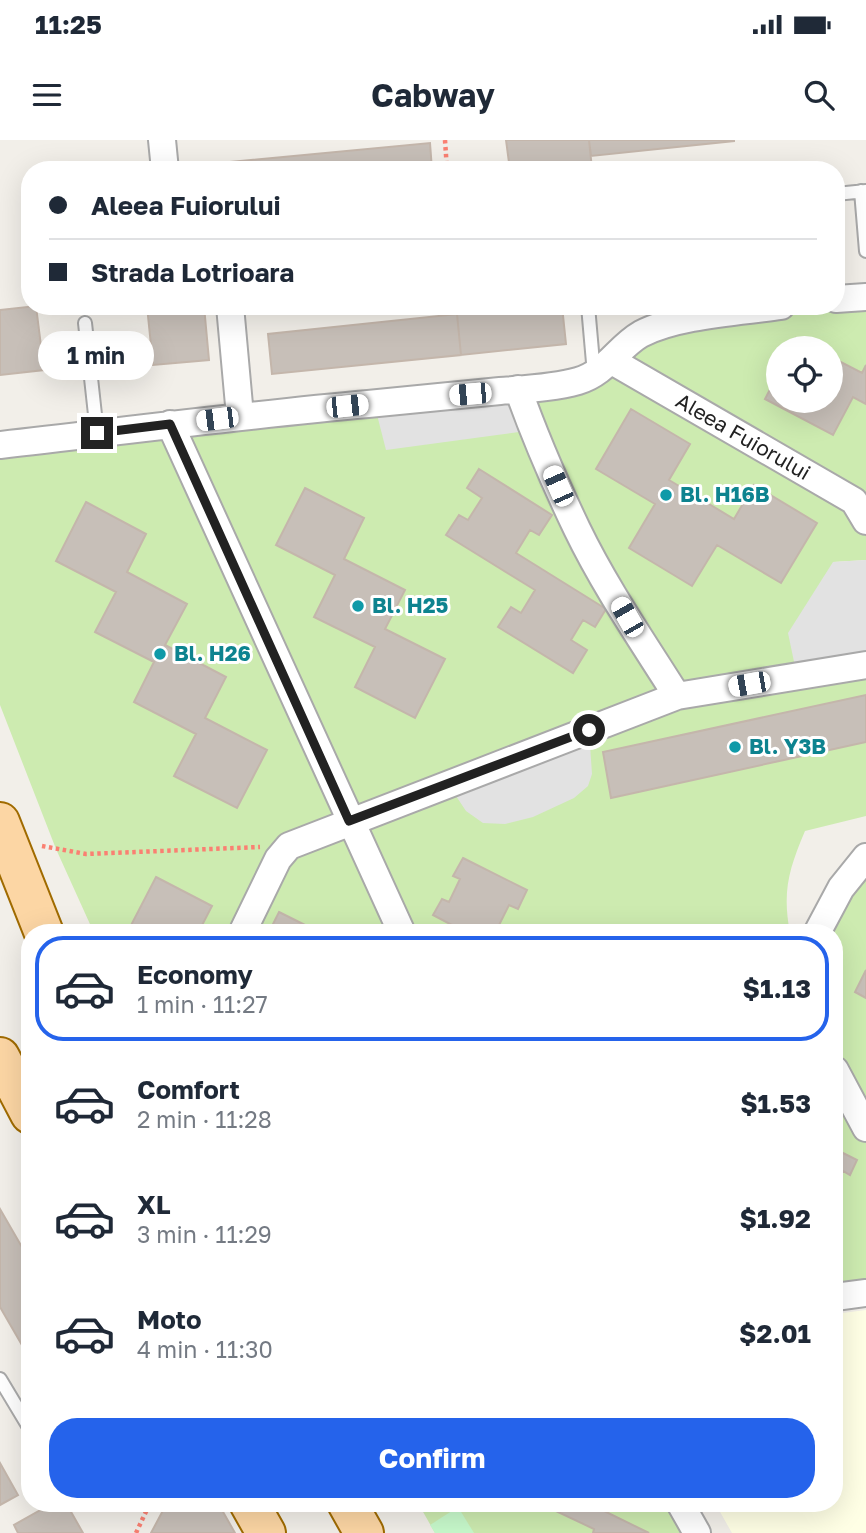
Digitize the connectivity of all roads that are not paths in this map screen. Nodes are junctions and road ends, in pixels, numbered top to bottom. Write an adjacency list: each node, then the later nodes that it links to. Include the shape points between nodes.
1 (162, 140): 2 (street)
2 (164, 161)
3 (864, 191): 4 (lane); 5 (lane)
4 (845, 193)
5 (866, 251)
6 (866, 297): 7 (street)
7 (845, 298)
8 (231, 315): 14 (street)
9 (590, 315): 12 (lane)
10 (721, 315): 12 (street, via 681,321 640,335)
11 (85, 323): 16 (lane)
12 (603, 368): 13 (street, via 578,381); 18 (street, Aleea Fuiorului, via 854,501)
13 (518, 389): 14 (street); 20 (street, via 578,531)
14 (240, 416): 15 (street)
15 (170, 424): 16 (street); 21 (street)
16 (97, 433): 17 (street)
17 (0, 445)
18 (866, 521)
19 (866, 665): 20 (street)
20 (677, 696): 21 (street)
21 (349, 821): 25 (street, via 289,846); 26 (street)
22 (3, 832): 24 (main road)
23 (866, 857): 27 (street, via 841,888)
24 (40, 924)
25 (246, 924)
26 (398, 924)
27 (822, 924)
28 (0, 1057): 30 (main road)
29 (843, 1085): 31 (street)
30 (21, 1097)
31 (866, 1128)
32 (866, 1293): 33 (street)
33 (843, 1296)
34 (0, 1379): 35 (lane)
35 (21, 1414)
36 (254, 1512): 39 (main road)
37 (353, 1512): 40 (main road)
38 (685, 1512): 41 (street)
39 (266, 1533)
40 (364, 1533)
41 (697, 1533)

